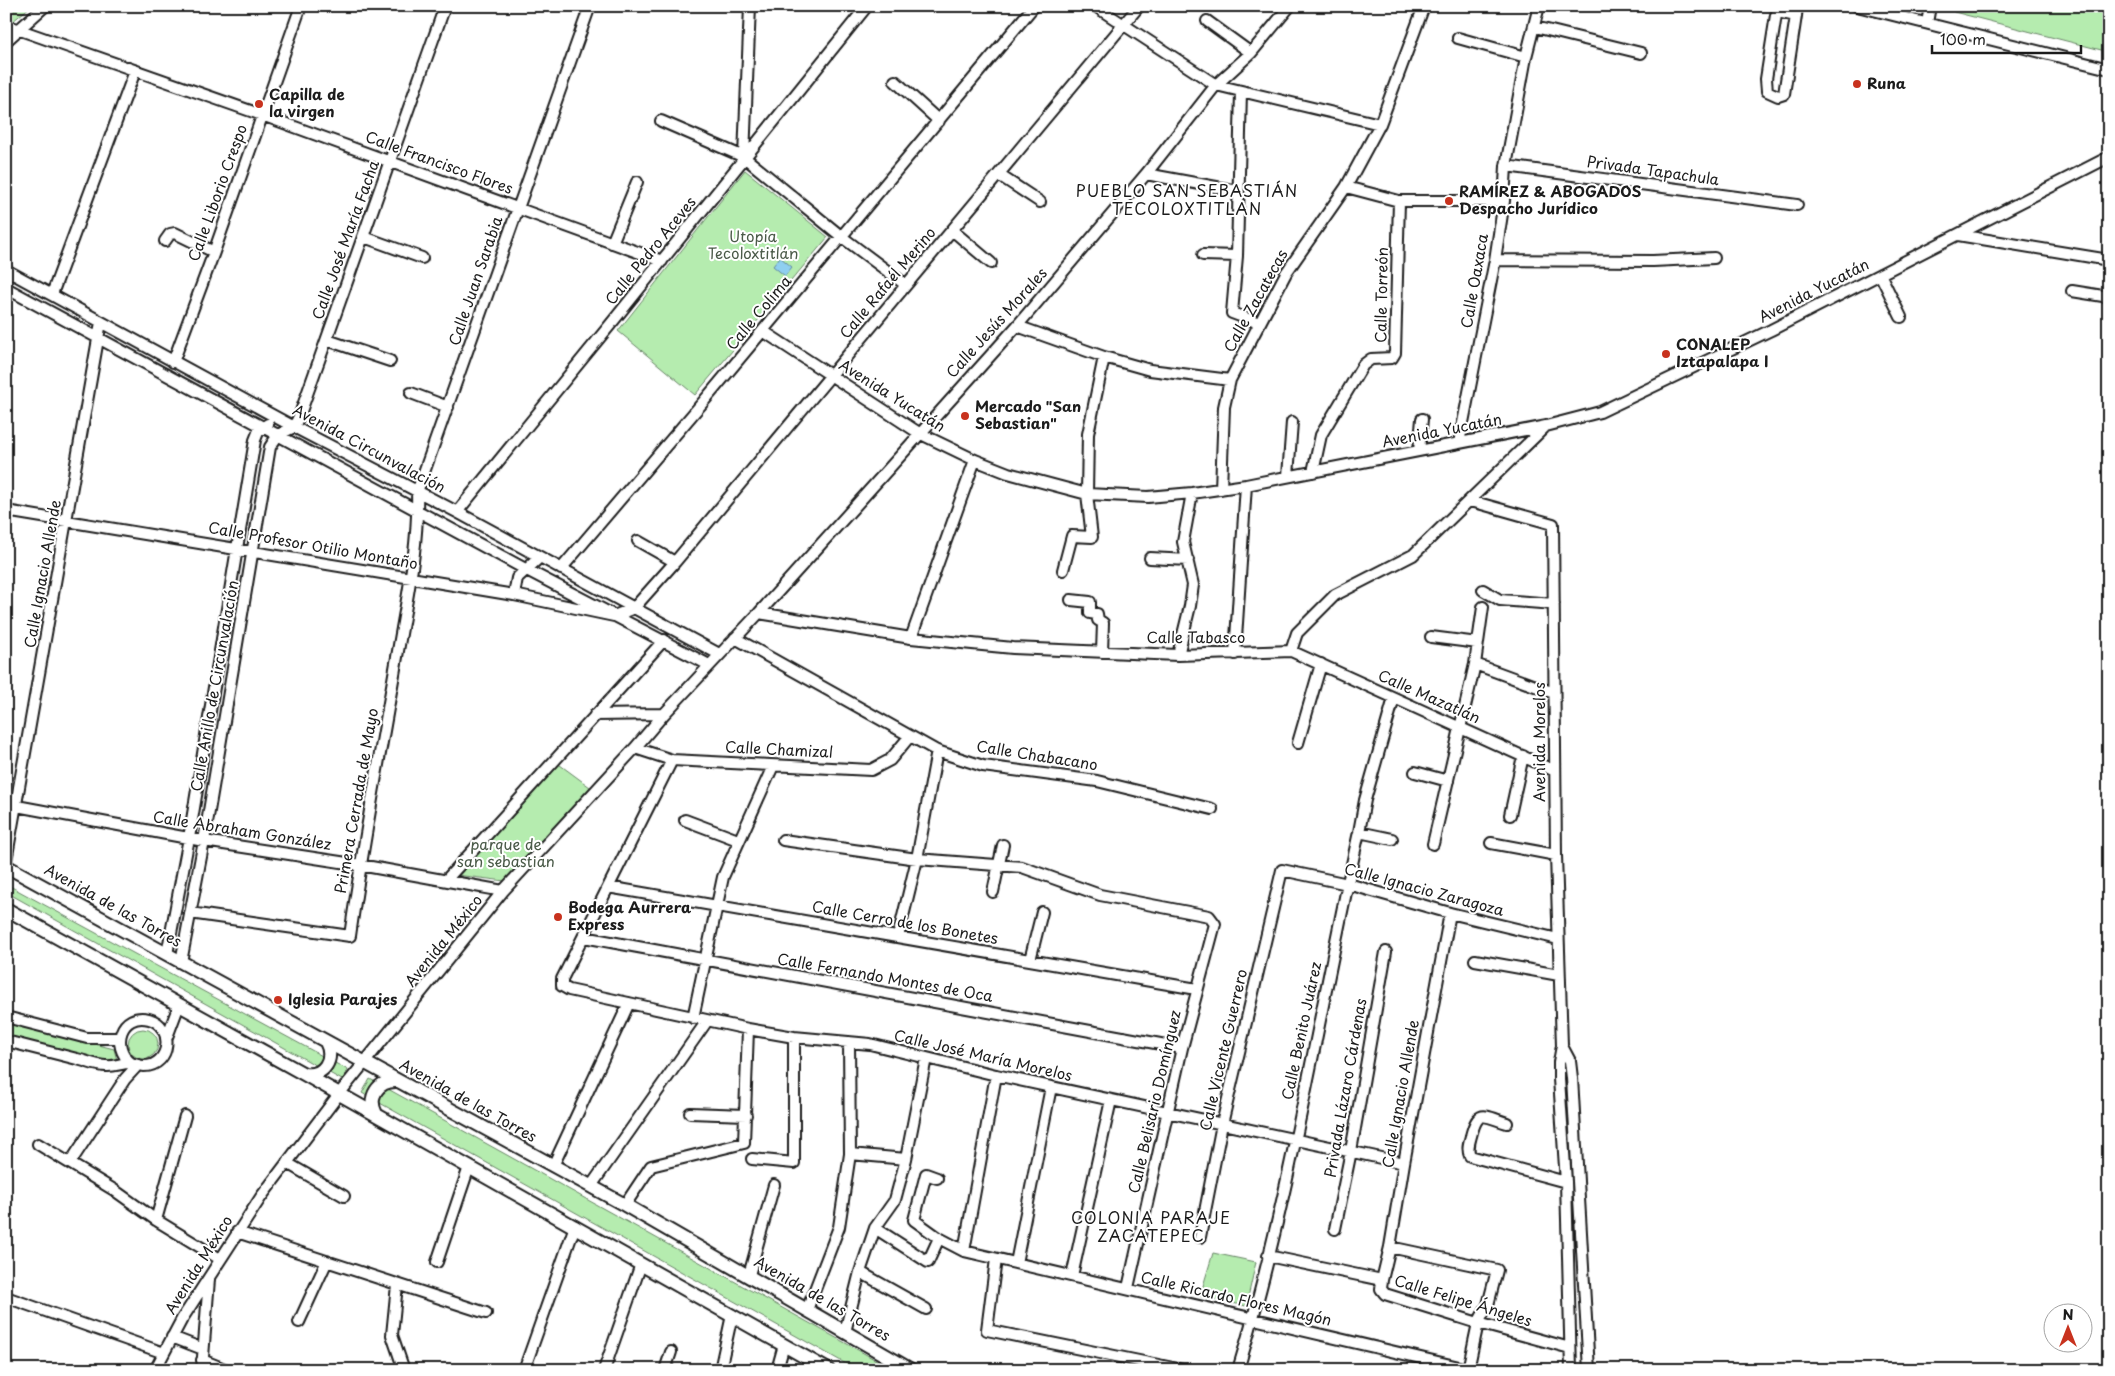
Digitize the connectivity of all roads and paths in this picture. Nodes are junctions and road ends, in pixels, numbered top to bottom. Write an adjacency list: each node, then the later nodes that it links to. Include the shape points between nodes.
1 (45, 6): 22 (street)
2 (300, 6): 33 (street, Calle Liborio Crespo)
3 (445, 6): 39 (street, Calle José María Facha)
4 (590, 6): 50 (street, Calle Juan Sarabia)
5 (750, 6): 38 (street)
6 (866, 6): 38 (street, Calle Pedro Aceves)
7 (1034, 6): 35 (street, Calle Colima)
8 (1095, 6): 20 (street)
9 (1139, 6): 20 (street, Calle Rafaél Merino)
10 (1290, 6): 25 (street, Calle Jesús Morales)
11 (1424, 6): 36 (street, Calle Zacatecas)
12 (1539, 6): 21 (street, Calle Oaxaca)
13 (1857, 6): 15 (street)
14 (1930, 6): 18 (street)
15 (1869, 8): 18 (street)
16 (1797, 11): 16 (street, via 1784,94 1778,96 1767,91 1766,79 1776,15 1778,12)
17 (1207, 21): 25 (street)
18 (1927, 23): 28 (street)
19 (6, 25): 22 (street, Calle Francisco Flores)
20 (1123, 25): 31 (street); 42 (street, Calle Rafaél Merino)
21 (1535, 27): 26 (street); 27 (street, Calle Oaxaca)
22 (18, 29): 24 (street); 29 (street, Calle Francisco Flores)
23 (1458, 38): 27 (street)
24 (6, 41)
25 (1251, 53): 31 (street, Calle Jesús Morales)
26 (1641, 53)
27 (1526, 56): 40 (street, Calle Oaxaca)
28 (2109, 68)
29 (135, 71): 33 (street, Calle Francisco Flores); 72 (street)
30 (894, 81): 35 (street)
31 (1216, 85): 32 (street); 41 (street, Calle Jesús Morales)
32 (1241, 91): 36 (street); 45 (street)
33 (262, 115): 39 (street, Calle Francisco Flores); 57 (street, Calle Liborio Crespo)
34 (661, 121): 38 (street)
35 (939, 121): 54 (street, Calle Colima)
36 (1380, 124): 44 (street, Calle Zacatecas)
37 (2109, 157): 52 (street, Avenida Yucatán)
38 (744, 158): 54 (street); 64 (street, Calle Pedro Aceves)
39 (391, 161): 50 (street, Calle Francisco Flores); 53 (street, Calle José María Facha)
40 (1506, 166): 47 (street, Calle Oaxaca); 49 (street, Privada Tapachula)
41 (1146, 174): 45 (street); 77 (street, Calle Jesús Morales)
42 (999, 175): 48 (street); 51 (street, Calle Rafaél Merino)
43 (637, 182): 56 (street)
44 (1346, 187): 46 (street); 76 (street, Calle Zacatecas, via 1286,273)
45 (1238, 191): 59 (street)
46 (1399, 200): 47 (street); 99 (street, Calle Torreón, via 1395,353 1392,358 1370,359 1363,365 1321,435)
47 (1504, 201): 62 (street, Calle Oaxaca)
48 (1040, 202)
49 (1796, 205)
50 (518, 208): 56 (street, Calle Francisco Flores); 87 (street, Calle Juan Sarabia)
51 (952, 230): 65 (street); 69 (street, Calle Rafaél Merino)
52 (1958, 235): 63 (street); 67 (street, Avenida Yucatán)
53 (364, 237): 60 (street); 80 (street, Calle José María Facha)
54 (842, 237): 69 (street); 78 (street, Calle Colima)
55 (166, 241): 57 (street, via 170,234 176,234)
56 (612, 243): 64 (street, Calle Francisco Flores)
57 (214, 252): 83 (street, Calle Liborio Crespo)
58 (1203, 254): 59 (street)
59 (1237, 256): 76 (street, via 1232,314)
60 (422, 258)
61 (1714, 258): 62 (street)
62 (1495, 260): 96 (street, Calle Oaxaca)
63 (2109, 260)
64 (662, 261): 109 (street, Calle Pedro Aceves)
65 (991, 263)
66 (6, 270): 68 (street, Avenida Circunvalación)
67 (1880, 274): 74 (street); 91 (street, Avenida Yucatán, via 1600,412)
68 (21, 279): 70 (street); 72 (street, Avenida Circunvalación)
69 (906, 285): 84 (street, Calle Rafaél Merino)
70 (11, 290): 79 (street, Avenida Circunvalación)
71 (2072, 291): 73 (street)
72 (52, 294): 75 (street, Avenida Circunvalación)
73 (2109, 297)
74 (1901, 317)
75 (101, 322): 79 (street, Calle Ignacio Allende); 83 (street, Avenida Circunvalación)
76 (1259, 323): 85 (street, Calle Zacatecas)
77 (1017, 326): 81 (street); 94 (street, Calle Jesús Morales)
78 (763, 331): 84 (street, Avenida Yucatán); 118 (street, Calle Colima)
79 (99, 339): 92 (street, Avenida Circunvalación); 110 (street, Calle Ignacio Allende)
80 (327, 340): 82 (street); 93 (street, Calle José María Facha)
81 (1104, 357): 85 (street, via 1150,370); 105 (street, via 1088,434)
82 (390, 361)
83 (173, 362): 88 (street, Avenida Circunvalación)
84 (830, 375): 94 (street, Avenida Yucatán); 117 (street, Calle Rafaél Merino)
85 (1230, 380): 102 (street, Calle Zacatecas, via 1224,407)
86 (411, 393): 87 (street)
87 (448, 407): 103 (street, Calle Juan Sarabia)
88 (278, 418): 92 (street); 93 (street, Avenida Circunvalación)
89 (1422, 419): 97 (street)
90 (1292, 422): 100 (street)
91 (1546, 426): 96 (street, Avenida Yucatán); 106 (street)
92 (264, 427): 95 (street, Avenida Circunvalación); 112 (street, Calle Anillo de Circunvalación, via 255,440)
93 (294, 427): 95 (street); 103 (street, Avenida Circunvalación)
94 (919, 434): 98 (street, Avenida Yucatán); 128 (street, Calle Jesús Morales)
95 (278, 435): 107 (street, Avenida Circunvalación); 113 (street, Calle Anillo de Circunvalación, via 270,447)
96 (1459, 443): 97 (street, Avenida Yucatán)
97 (1419, 451): 99 (street, Avenida Yucatán)
98 (975, 460): 105 (street, Avenida Yucatán, via 1033,481); 132 (street)
99 (1313, 472): 100 (street, Avenida Yucatán)
100 (1288, 476): 101 (street, Avenida Yucatán)
101 (1246, 485): 102 (street, Avenida Yucatán); 138 (street)
102 (1221, 489): 104 (street, Avenida Yucatán)
103 (417, 492): 107 (street, Calle Juan Sarabia); 109 (street, Avenida Circunvalación)
104 (1192, 493): 105 (street, Avenida Yucatán, via 1148,498); 116 (street, via 1183,542)
105 (1087, 494): 120 (street, via 1092,537 1072,536)
106 (1471, 501): 125 (street, Avenida Morelos, via 1554,524); 135 (street, via 1413,555 1335,595 1298,633)
107 (418, 510): 119 (street, Avenida Circunvalación); 121 (street, Primera Cerrada de Mayo)
108 (6, 511): 110 (street, Calle Profesor Otilio Montaño)
109 (456, 512): 114 (street, Avenida Circunvalación)
110 (67, 522): 112 (street, Calle Profesor Otilio Montaño); 158 (street, Calle Ignacio Allende)
111 (638, 541): 117 (street)
112 (238, 548): 113 (street, Calle Profesor Otilio Montaño); 163 (street, Calle Anillo de Circunvalación)
113 (252, 551): 121 (street, Calle Profesor Otilio Montaño); 167 (street, Calle Anillo de Circunvalación)
114 (540, 558): 118 (street, Avenida Circunvalación); 119 (street)
115 (1150, 558): 116 (street)
116 (1188, 560): 139 (street, via 1193,585)
117 (675, 562): 127 (street, Calle Rafaél Merino)
118 (561, 569): 127 (street, Avenida Circunvalación)
119 (528, 570): 123 (street, via 516,578); 129 (street, Avenida Circunvalación)
120 (1063, 570)
121 (410, 578): 123 (street, Calle Profesor Otilio Montaño); 175 (street, Primera Cerrada de Mayo)
122 (1483, 590): 125 (street, via 1500,600)
123 (514, 595): 129 (street, Calle Profesor Otilio Montaño)
124 (1071, 600): 136 (street, via 1090,602 1090,613 1097,614 1103,623)
125 (1554, 604): 143 (street, Avenida Morelos)
126 (1483, 607): 134 (street)
127 (634, 608): 129 (street, Calle Rafaél Merino); 137 (street, Avenida Circunvalación)
128 (759, 613): 131 (street, Calle Jesús Morales); 132 (street, Calle Tabasco)
129 (614, 616): 133 (street, Avenida Circunvalación)
130 (1431, 637): 134 (street)
131 (736, 638): 137 (street, Calle Jesús Morales); 148 (street, Calle Chabacano)
132 (911, 638): 136 (street, Calle Tabasco, via 1013,648)
133 (664, 640): 142 (street, Avenida Circunvalación); 146 (street)
134 (1478, 643): 141 (street)
135 (1291, 651): 138 (street, Calle Tabasco); 140 (street, Calle Mazatlán)
136 (1102, 652): 139 (street, Calle Tabasco)
137 (719, 654): 142 (street, Avenida México)
138 (1236, 654): 139 (street, Calle Tabasco)
139 (1178, 655)
140 (1320, 664): 144 (street, Calle Mazatlán); 149 (street)
141 (1475, 664): 143 (street); 147 (street)
142 (709, 665): 145 (street, Avenida México)
143 (1554, 693): 155 (street, Avenida Morelos)
144 (1394, 698): 147 (street, Calle Mazatlán); 162 (street, Calle Benito Juárez, via 1365,800)
145 (664, 714): 146 (street); 150 (street, Avenida México)
146 (595, 715): 178 (street)
147 (1461, 728): 152 (street, Calle Mazatlán); 157 (street)
148 (910, 736): 151 (street, Calle Chabacano); 154 (street, Calle Chamizal, via 890,760 871,770)
149 (1298, 743)
150 (635, 748): 153 (street, Calle Chamizal); 181 (street, Avenida México)
151 (937, 751): 159 (street, Calle Chabacano, via 983,766 1097,780); 172 (street)
152 (1523, 756): 155 (street, Calle Mazatlán); 160 (street)
153 (672, 760): 154 (street, Calle Chamizal); 180 (street)
154 (773, 766): 165 (street)
155 (1555, 771): 171 (street, Avenida Morelos)
156 (1415, 772): 157 (street)
157 (1448, 781): 170 (street)
158 (11, 805): 163 (street, Calle Abraham González); 173 (street, Calle Ignacio Allende)
159 (1212, 809)
160 (1510, 815)
161 (685, 820): 165 (street)
162 (1360, 832): 164 (street); 179 (street, Calle Benito Juárez)
163 (189, 838): 167 (street, Calle Abraham González); 192 (street, Calle Anillo de Circunvalación)
164 (1392, 839)
165 (738, 840): 183 (street, via 723,877)
166 (783, 840): 172 (street)
167 (204, 841): 175 (street, Calle Abraham González); 186 (street, Calle Anillo de Circunvalación)
168 (1491, 843): 171 (street)
169 (1004, 844): 174 (street)
170 (1433, 844)
171 (1556, 855): 190 (street, Avenida Morelos)
172 (917, 859): 174 (street); 189 (street)
173 (6, 861)
174 (999, 864): 182 (street); 198 (street, Calle Belisario Domínguez, via 1022,867 1100,895 1209,916 1215,924)
175 (360, 865): 178 (street, Calle Abraham González); 186 (street, Primera Cerrada de Mayo, via 350,936)
176 (6, 866): 192 (main road, Avenida de las Torres)
177 (1282, 870): 179 (street, Calle Ignacio Zaragoza); 230 (street, Calle Vicente Guerrero)
178 (446, 880): 181 (street, Calle Abraham González)
179 (1348, 884): 187 (street, Calle Ignacio Zaragoza); 231 (street, Calle Benito Juárez)
180 (608, 886): 183 (street, Calle Cerro de los Bonetes); 188 (street)
181 (504, 891): 214 (street, Avenida México)
182 (993, 892)
183 (716, 906): 189 (street, Calle Cerro de los Bonetes); 193 (street)
184 (6, 909): 200 (main road)
185 (1042, 912): 194 (street)
186 (190, 913): 196 (street, Calle Anillo de Circunvalación)
187 (1450, 914): 190 (street, Calle Ignacio Zaragoza); 237 (street, Calle Ignacio Allende)
188 (584, 938): 193 (street, Calle Fernando Montes de Oca); 199 (street, Calle José María Morelos, via 562,979 562,986)
189 (898, 938): 194 (street, Calle Cerro de los Bonetes)
190 (1558, 939): 197 (street, Avenida Morelos)
191 (1386, 952): 233 (street, Privada Lázaro Cárdenas)
192 (167, 954): 196 (main road, Avenida de las Torres)
193 (705, 960): 202 (street); 212 (street, Calle Fernando Montes de Oca)
194 (1030, 960): 198 (street, Calle Cerro de los Bonetes)
195 (1475, 960): 197 (street)
196 (181, 962): 209 (main road, Avenida de las Torres)
197 (1559, 975): 211 (street, Avenida Morelos)
198 (1197, 989): 212 (street, Calle Belisario Domínguez)
199 (629, 1003): 202 (street, Calle José María Morelos); 240 (street)
200 (179, 1005): 205 (street); 216 (main road)
201 (6, 1017): 207 (street, via 87,1038)
202 (693, 1018): 203 (street, Calle José María Morelos)
203 (707, 1021): 204 (street, Calle José María Morelos); 245 (street)
204 (748, 1029): 206 (street, Calle José María Morelos); 227 (street)
205 (167, 1037): 207 (street, via 159,1024 139,1018 126,1025); 215 (street, via 167,1048 158,1061 148,1066)
206 (794, 1037): 210 (street, Calle José María Morelos); 235 (street, via 794,1163)
207 (119, 1038): 215 (street, via 121,1052)
208 (6, 1041): 215 (street, via 106,1066)
209 (326, 1042): 214 (main road, Avenida de las Torres); 216 (main road, via 330,1051 326,1066 319,1072)
210 (849, 1042): 213 (street, Calle José María Morelos); 234 (street)
211 (1562, 1046): 222 (street, Avenida Morelos); 223 (street, Avenida Morelos, via 1570,1061)
212 (1182, 1048): 224 (street, Calle Belisario Domínguez)
213 (926, 1058): 217 (street, Calle José María Morelos); 236 (street)
214 (363, 1063): 218 (main road, Avenida de las Torres); 220 (street, Avenida México)
215 (134, 1064): 238 (street)
216 (304, 1074): 220 (main road)
217 (996, 1075): 219 (street, Calle José María Morelos); 256 (street)
218 (397, 1081): 226 (main road, via 383,1084 376,1090 372,1099); 240 (main road, Avenida de las Torres)
219 (1051, 1087): 221 (street, Calle José María Morelos); 262 (street)
220 (339, 1094): 226 (main road); 239 (street, Avenida México)
221 (1111, 1100): 224 (street, Calle José María Morelos); 267 (street)
222 (1560, 1106): 223 (street); 243 (street, Avenida Morelos)
223 (1574, 1106): 301 (street, Avenida Morelos)
224 (1168, 1112): 230 (street, Calle José María Morelos); 270 (street, Calle Belisario Domínguez)
225 (690, 1113): 227 (street)
226 (376, 1114): 241 (main road)
227 (746, 1115): 247 (street, via 744,1143 651,1166)
228 (185, 1116): 248 (street)
229 (1507, 1123): 243 (street, via 1485,1116 1475,1120 1468,1150 1470,1156)
230 (1222, 1124): 231 (street, Calle José María Morelos); 253 (street, Calle Vicente Guerrero)
231 (1295, 1140): 233 (street, Calle José María Morelos); 257 (street, Calle Benito Juárez)
232 (38, 1144): 238 (street)
233 (1351, 1151): 237 (street, Calle José María Morelos); 251 (street, Privada Lázaro Cárdenas)
234 (850, 1154): 236 (street); 273 (street, via 839,1226)
235 (752, 1159)
236 (906, 1159): 250 (street, via 895,1200)
237 (1404, 1162): 255 (street, Calle Ignacio Allende)
238 (70, 1163): 248 (street)
239 (287, 1163): 246 (street); 252 (street, Avenida México)
240 (553, 1166): 245 (main road, Avenida de las Torres)
241 (469, 1167): 249 (main road); 261 (street)
242 (937, 1178): 254 (street, Calle Ricardo Flores Magón, via 926,1174 914,1220)
243 (1566, 1182): 282 (street, Avenida Morelos)
244 (774, 1185): 265 (street)
245 (591, 1186): 247 (main road, Avenida de las Torres)
246 (344, 1196)
247 (625, 1205): 265 (main road, Avenida de las Torres)
248 (156, 1220): 258 (street)
249 (575, 1226): 263 (main road); 291 (street)
250 (875, 1228): 254 (street, via 928,1262); 264 (street)
251 (1335, 1230)
252 (237, 1232): 258 (street, Avenida México); 260 (street)
253 (1200, 1237)
254 (939, 1238): 256 (street, Calle Ricardo Flores Magón)
255 (1390, 1247): 268 (street, Calle Ignacio Allende); 278 (street, via 1497,1270 1488,1305)
256 (964, 1252): 259 (street, Calle Ricardo Flores Magón)
257 (1268, 1256): 268 (street, Calle Felipe Ángeles); 276 (street, Calle Benito Juárez)
258 (220, 1259): 266 (street, Avenida México)
259 (996, 1259): 262 (street, Calle Ricardo Flores Magón); 298 (street, via 987,1330)
260 (327, 1261): 269 (street); 277 (street)
261 (437, 1262)
262 (1016, 1263): 267 (street, Calle Ricardo Flores Magón)
263 (641, 1264): 275 (main road); 292 (street)
264 (860, 1272): 272 (street); 279 (street)
265 (750, 1275): 273 (main road, Avenida de las Torres)
266 (209, 1276): 280 (street, Avenida México); 283 (street)
267 (1072, 1276): 270 (street, Calle Ricardo Flores Magón)
268 (1382, 1280): 278 (street, Calle Felipe Ángeles, via 1385,1294)
269 (397, 1285): 274 (street); 290 (street, via 392,1335)
270 (1128, 1288): 276 (street, Calle Ricardo Flores Magón)
271 (6, 1297): 285 (street)
272 (926, 1309)
273 (807, 1310): 279 (main road, Avenida de las Torres)
274 (486, 1313)
275 (732, 1315): 281 (main road); 294 (street)
276 (1253, 1318): 287 (street, Calle Ricardo Flores Magón); 299 (street, Calle Benito Juárez)
277 (299, 1322)
278 (1478, 1323): 282 (street, Calle Felipe Ángeles); 287 (street)
279 (845, 1332): 297 (main road, Avenida de las Torres)
280 (172, 1337): 283 (street); 285 (street, Avenida México)
281 (784, 1345): 295 (street); 296 (main road)
282 (1570, 1348): 300 (street, Avenida Morelos)
283 (203, 1349): 286 (street)
284 (671, 1352): 293 (street)
285 (164, 1353): 288 (street, Avenida México)
286 (202, 1365): 289 (street)
287 (1469, 1369)
288 (155, 1370)
289 (227, 1370)
290 (404, 1370)
291 (524, 1370)
292 (604, 1370)
293 (665, 1370)
294 (720, 1370)
295 (777, 1370)
296 (828, 1370)
297 (911, 1370)
298 (1183, 1370)
299 (1238, 1370)
300 (1571, 1370)
301 (1589, 1370)

